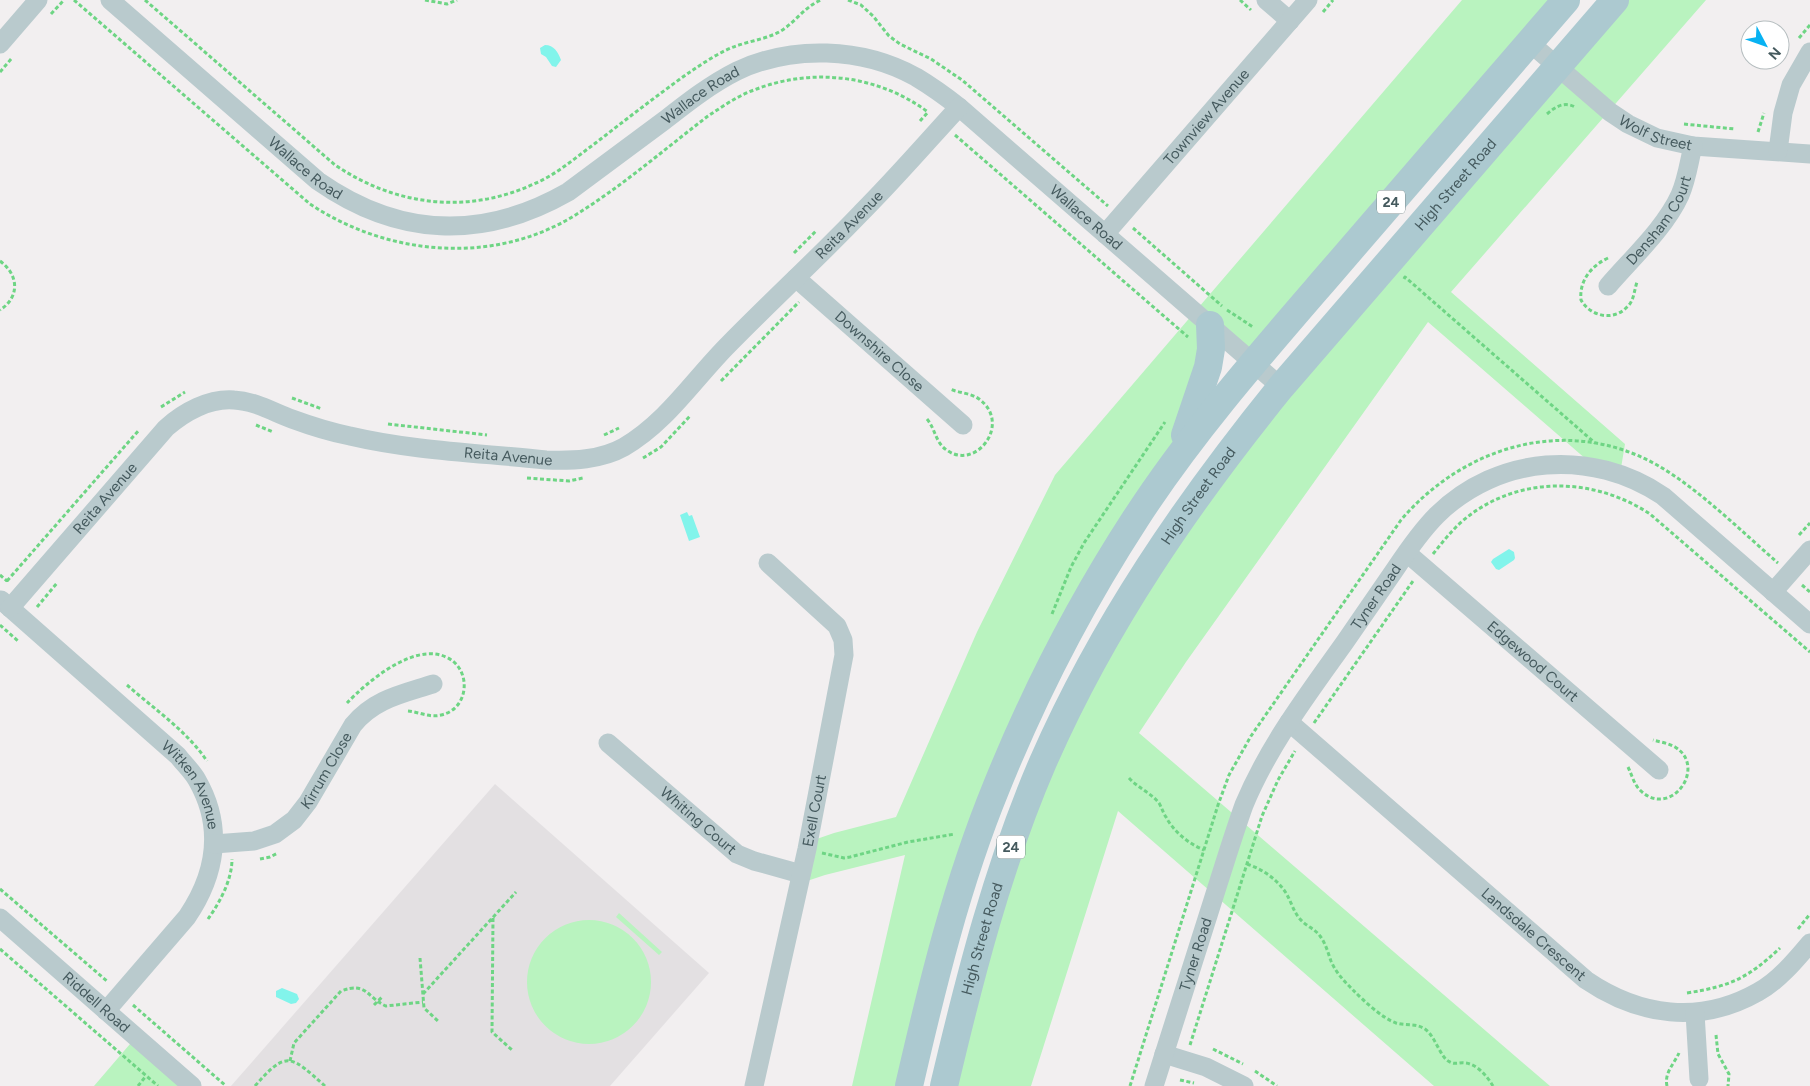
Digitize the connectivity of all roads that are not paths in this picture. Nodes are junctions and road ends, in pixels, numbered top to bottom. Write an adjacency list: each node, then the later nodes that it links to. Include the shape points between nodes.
1 (38, 0): 9 (street)
2 (110, 0): 12 (street, Wallace Road, via 325,186 373,212 430,225 491,222 529,212 548,203 568,192 717,82 778,57 818,53 860,57 882,63 914,76)
3 (1266, 0): 7 (street)
4 (1308, 0): 7 (street, Townview Avenue)
5 (1566, 0): 8 (main road, 24)
6 (1615, 0): 11 (main road, High Street Road / 24)
7 (1290, 21): 16 (street, Townview Avenue)
8 (1529, 42): 11 (street, Wolf Street); 20 (main road, 24)
9 (0, 44)
10 (1810, 52): 14 (street, via 1791,85 1784,107)
11 (1558, 67): 13 (street, Wolf Street, via 1628,124 1657,138); 21 (main road, High Street Road / 24)
12 (959, 108): 16 (street, Wallace Road); 17 (street, Reita Avenue)
13 (1693, 146): 14 (street, Wolf Street); 18 (street, Densham Court, via 1685,181 1675,204)
14 (1778, 151): 15 (street, Wolf Street)
15 (1810, 154)
16 (1105, 234): 19 (street, Wallace Road)
17 (796, 278): 22 (street, Downshire Close); 28 (street, Reita Avenue, via 724,349 655,425 622,448 604,455 546,460 405,445 327,430 244,401 222,400 198,407 176,419 156,438)
18 (1608, 286)
19 (1201, 332): 20 (street, Wallace Road); 23 (main road, via 1211,349 1208,367)
20 (1253, 363): 21 (street, Wallace Road); 23 (main road, 24)
21 (1281, 387): 45 (main road, High Street Road / 24, via 1209,479 1143,574 1070,705 1042,764 1002,871 982,934)
22 (963, 424)
23 (1178, 456): 44 (main road, 24, via 1134,520 1078,616 995,789 942,954)
24 (1810, 550): 27 (street)
25 (1406, 553): 27 (street, Tyner Road, via 1435,516 1482,482 1513,471 1551,464 1588,466 1649,486); 31 (street, Tyner Road); 33 (street, Edgewood Court)
26 (768, 564): 35 (street, Exell Court, via 831,620 841,633 844,648 842,672)
27 (1773, 592): 29 (street, Tyner Road)
28 (5, 604): 34 (street, Witken Avenue, via 188,767 203,793)
29 (1810, 624)
30 (433, 684): 34 (street, Kirrum Close, via 382,701 361,716 301,812 287,827 254,841)
31 (1289, 722): 39 (street, Landsdale Crescent, via 1586,980 1630,1004); 40 (street, Tyner Road, via 1258,774 1244,806)
32 (608, 743): 35 (street, Whiting Court, via 737,854 754,862)
33 (1660, 770)
34 (214, 844): 38 (street, Witken Avenue, via 208,874 196,904)
35 (801, 874): 43 (street, Exell Court)
36 (0, 918): 38 (street, Riddell Road)
37 (1803, 937): 39 (street, Landsdale Crescent, via 1790,967 1758,992 1725,1007)
38 (106, 1011): 42 (street, Riddell Road)
39 (1694, 1013): 41 (street)
40 (1164, 1054): 46 (street, Tyner Road); 47 (street, via 1206,1067)
41 (1699, 1079)
42 (192, 1086)
43 (754, 1086)
44 (909, 1086)
45 (944, 1086)
46 (1154, 1086)
47 (1244, 1086)

